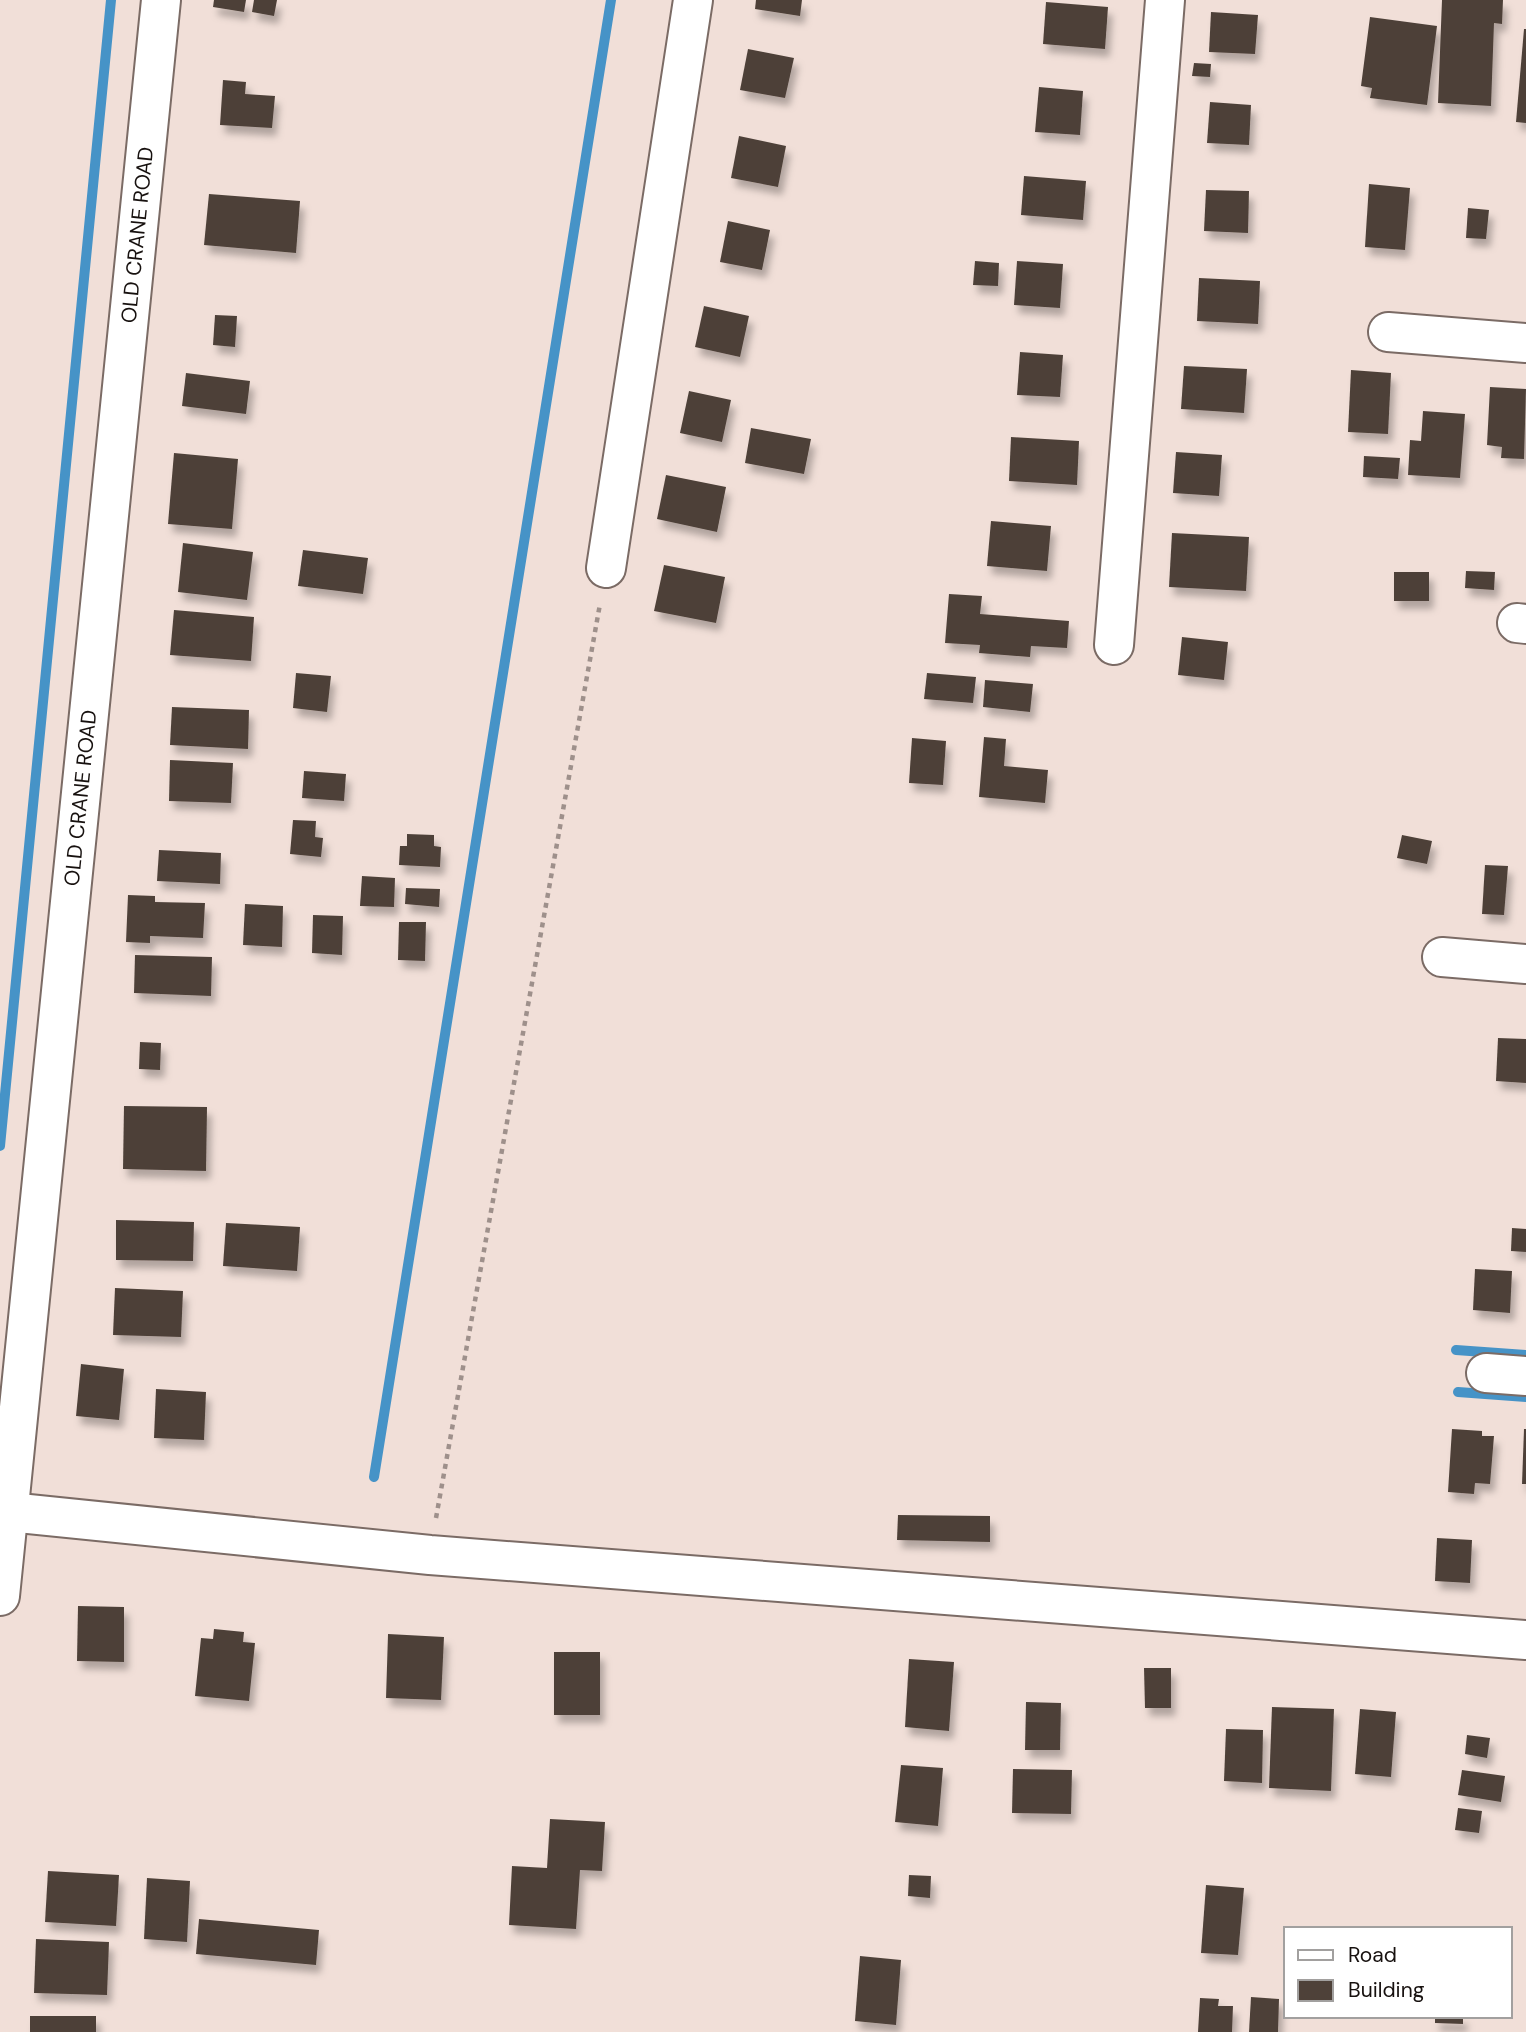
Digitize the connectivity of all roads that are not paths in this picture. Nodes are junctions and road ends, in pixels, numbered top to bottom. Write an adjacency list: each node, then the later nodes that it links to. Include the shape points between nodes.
1 (161, 0): 12 (street, OLD CRANE ROAD)
2 (693, 0): 6 (street)
3 (1165, 0): 7 (street)
4 (1388, 332): 5 (street)
5 (1526, 343)
6 (606, 568)
7 (1114, 645)
8 (1442, 957): 9 (street)
9 (1526, 964)
10 (1486, 1373): 11 (street)
11 (1526, 1376)
12 (9, 1512): 13 (street, OLD CRANE ROAD); 14 (street, via 430,1555)
13 (0, 1596)
14 (1526, 1640)

